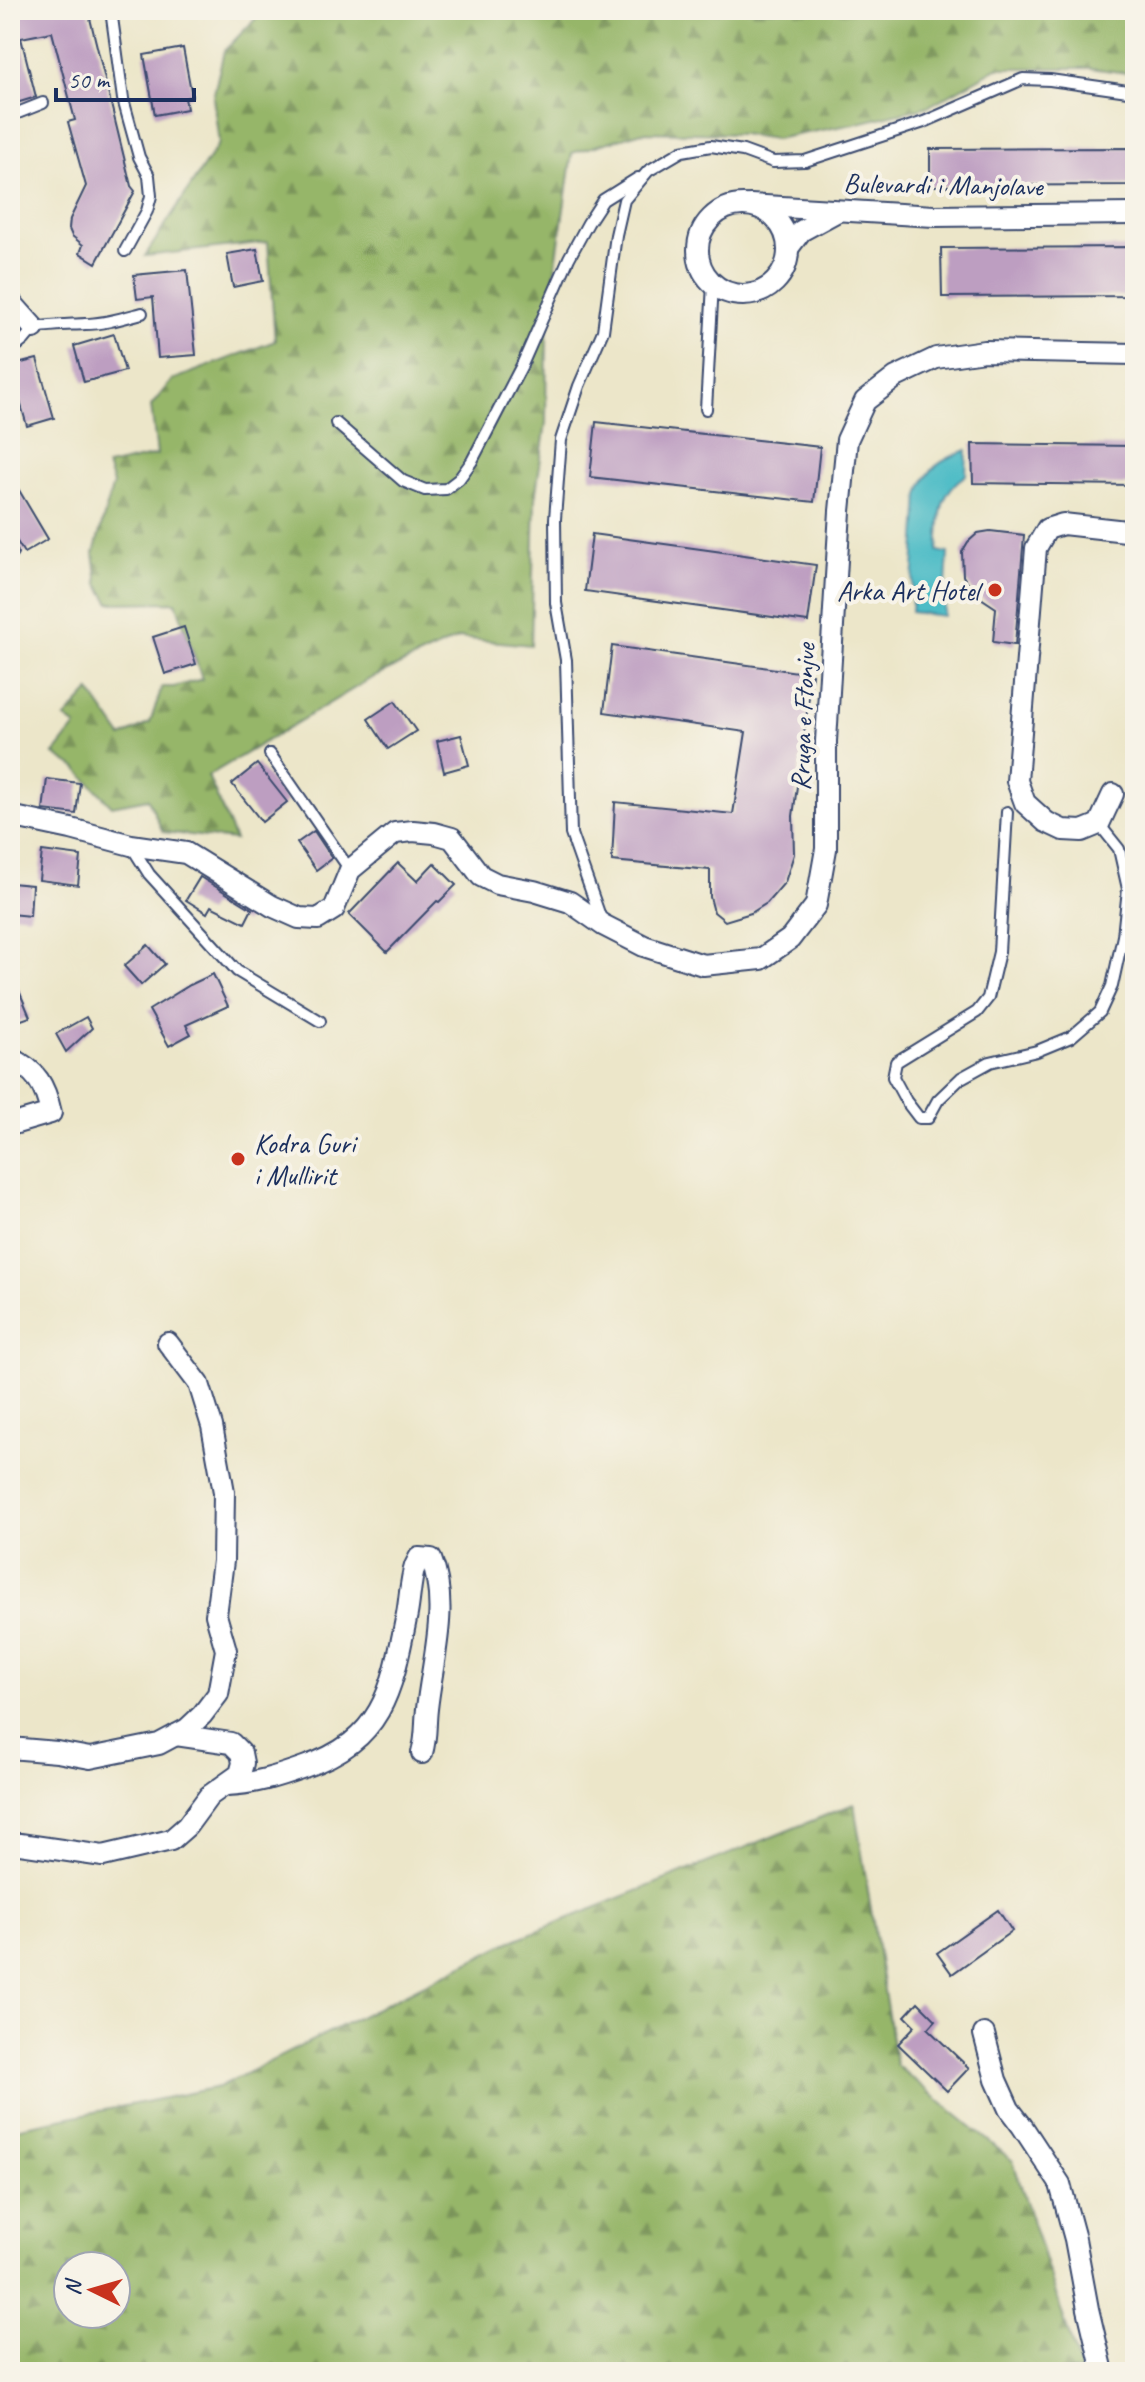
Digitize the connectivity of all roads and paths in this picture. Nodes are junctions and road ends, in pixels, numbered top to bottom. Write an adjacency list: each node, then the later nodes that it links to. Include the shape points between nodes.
1 (111, 10): 10 (lane, via 123,99 151,196)
2 (1135, 92): 5 (lane, via 1023,79 924,122 805,161 773,162 711,146 682,151)
3 (43, 103): 4 (lane)
4 (10, 116)
5 (648, 171): 18 (lane, via 603,200 588,223 522,365 459,479 446,489 425,490 403,481); 27 (lane, via 624,200 603,331 561,440 555,519 571,834)
6 (750, 205): 7 (street, Bulevardi i Manjolave); 9 (street, via 777,219); 11 (street, via 722,210 702,231 699,259)
7 (840, 211): 8 (street, Bulevardi i Manjolave, via 934,216); 9 (street, via 801,231)
8 (1135, 214)
9 (789, 247): 11 (street, via 780,277 756,294 740,296)
10 (125, 251)
11 (713, 284): 17 (lane)
12 (10, 301): 14 (street)
13 (142, 313): 14 (lane)
14 (34, 328): 15 (lane)
15 (10, 351)
16 (1135, 354): 27 (street, Rruga e Ftonjve, via 984,351 936,358 896,377 865,401 847,440 840,511 826,741 826,849 816,905 790,939 761,959 703,965 644,946)
17 (706, 409)
18 (336, 423)
19 (1135, 532): 24 (street, via 1063,524 1047,529 1036,548 1017,781 1025,803 1046,822 1082,831)
20 (270, 754): 26 (lane)
21 (1113, 794): 24 (street)
22 (1007, 812): 24 (lane, via 999,952 988,998 977,1012 896,1062 893,1077 919,1118 928,1118 961,1078 990,1062 1071,1037 1100,1012 1112,986 1128,889 1119,849)
23 (10, 818): 25 (street)
24 (1099, 824)
25 (131, 845): 26 (street, via 186,853 299,918 318,919 334,909); 28 (lane, via 149,874 237,971)
26 (350, 870): 27 (street, Rruga e Ftonjve, via 395,833 434,833 452,838 481,876 570,902)
27 (603, 925)
28 (320, 1021)
29 (10, 1058): 30 (street, via 46,1090 51,1113)
30 (10, 1125)
31 (168, 1343): 32 (street, via 199,1384 212,1426 225,1516 216,1615 226,1661 212,1703)
32 (176, 1735): 33 (street, via 159,1744 90,1758); 35 (street, via 231,1743 243,1763 240,1774)
33 (10, 1748)
34 (422, 1753): 35 (street, via 437,1649 438,1588 431,1559 419,1558 387,1694 365,1733 315,1764)
35 (227, 1785): 36 (street, via 209,1796 171,1840 103,1856)
36 (10, 1844)
37 (984, 2034): 38 (street, via 1009,2109 1060,2184)
38 (1103, 2372)

